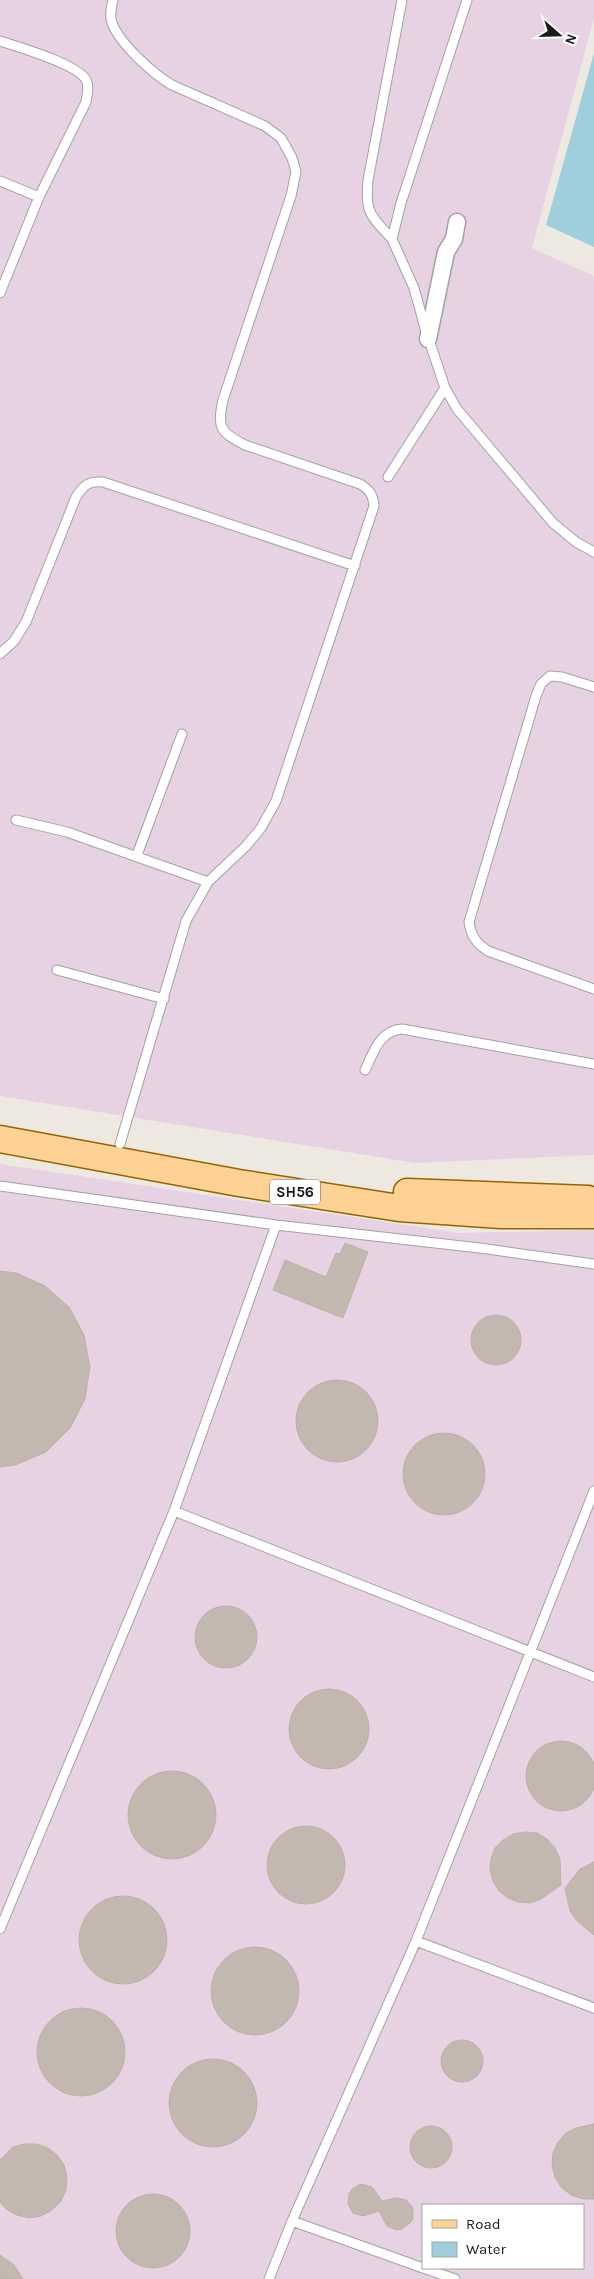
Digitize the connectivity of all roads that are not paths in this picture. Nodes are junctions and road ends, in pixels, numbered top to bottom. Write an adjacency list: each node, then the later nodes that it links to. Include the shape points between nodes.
1 (112, 0): 14 (lane, via 112,23 124,41 158,76 264,126 281,138 292,158 296,172 292,196 219,420 222,430 230,438 245,446 368,489 374,506)
2 (402, 0): 8 (lane, via 366,200 370,216)
3 (468, 0): 8 (lane, via 400,203)
4 (0, 41): 6 (lane, via 81,73 87,81 86,102)
5 (0, 181): 6 (lane)
6 (39, 197): 9 (lane)
7 (457, 222): 10 (street, via 454,238 446,252)
8 (392, 239): 10 (lane, via 414,288)
9 (0, 293)
10 (428, 339): 11 (lane)
11 (445, 388): 12 (lane); 13 (lane, via 472,428 553,523)
12 (388, 477)
13 (594, 552)
14 (355, 566): 15 (lane, via 92,481 84,485 76,497 26,622 14,641); 20 (lane, via 276,801 251,840)
15 (0, 654)
16 (594, 687): 22 (lane, via 550,676 541,684 468,922 470,934 488,951)
17 (182, 734): 19 (lane)
18 (16, 820): 19 (lane, via 67,832)
19 (138, 855): 20 (lane)
20 (208, 882): 23 (lane, via 186,921)
21 (57, 970): 23 (lane)
22 (594, 989)
23 (164, 999): 28 (lane)
24 (594, 1064): 25 (lane, via 402,1029 387,1032)
25 (365, 1070)
26 (0, 1121): 28 (main road, SH56)
27 (0, 1139): 31 (main road, SH56, via 239,1183 399,1208 501,1215)
28 (120, 1144): 30 (main road, SH56, via 401,1192)
29 (0, 1186): 32 (lane)
30 (594, 1198)
31 (594, 1215)
32 (276, 1225): 33 (lane); 35 (lane)
33 (594, 1264)
34 (594, 1491): 36 (lane)
35 (174, 1511): 36 (lane); 38 (lane)
36 (531, 1652): 37 (lane); 39 (lane)
37 (594, 1677)
38 (0, 1929)
39 (416, 1941): 40 (lane); 41 (lane)
40 (594, 2008)
41 (292, 2221): 42 (lane); 44 (lane)
42 (422, 2268)
43 (426, 2269): 45 (lane)
44 (270, 2279)
45 (455, 2279)

